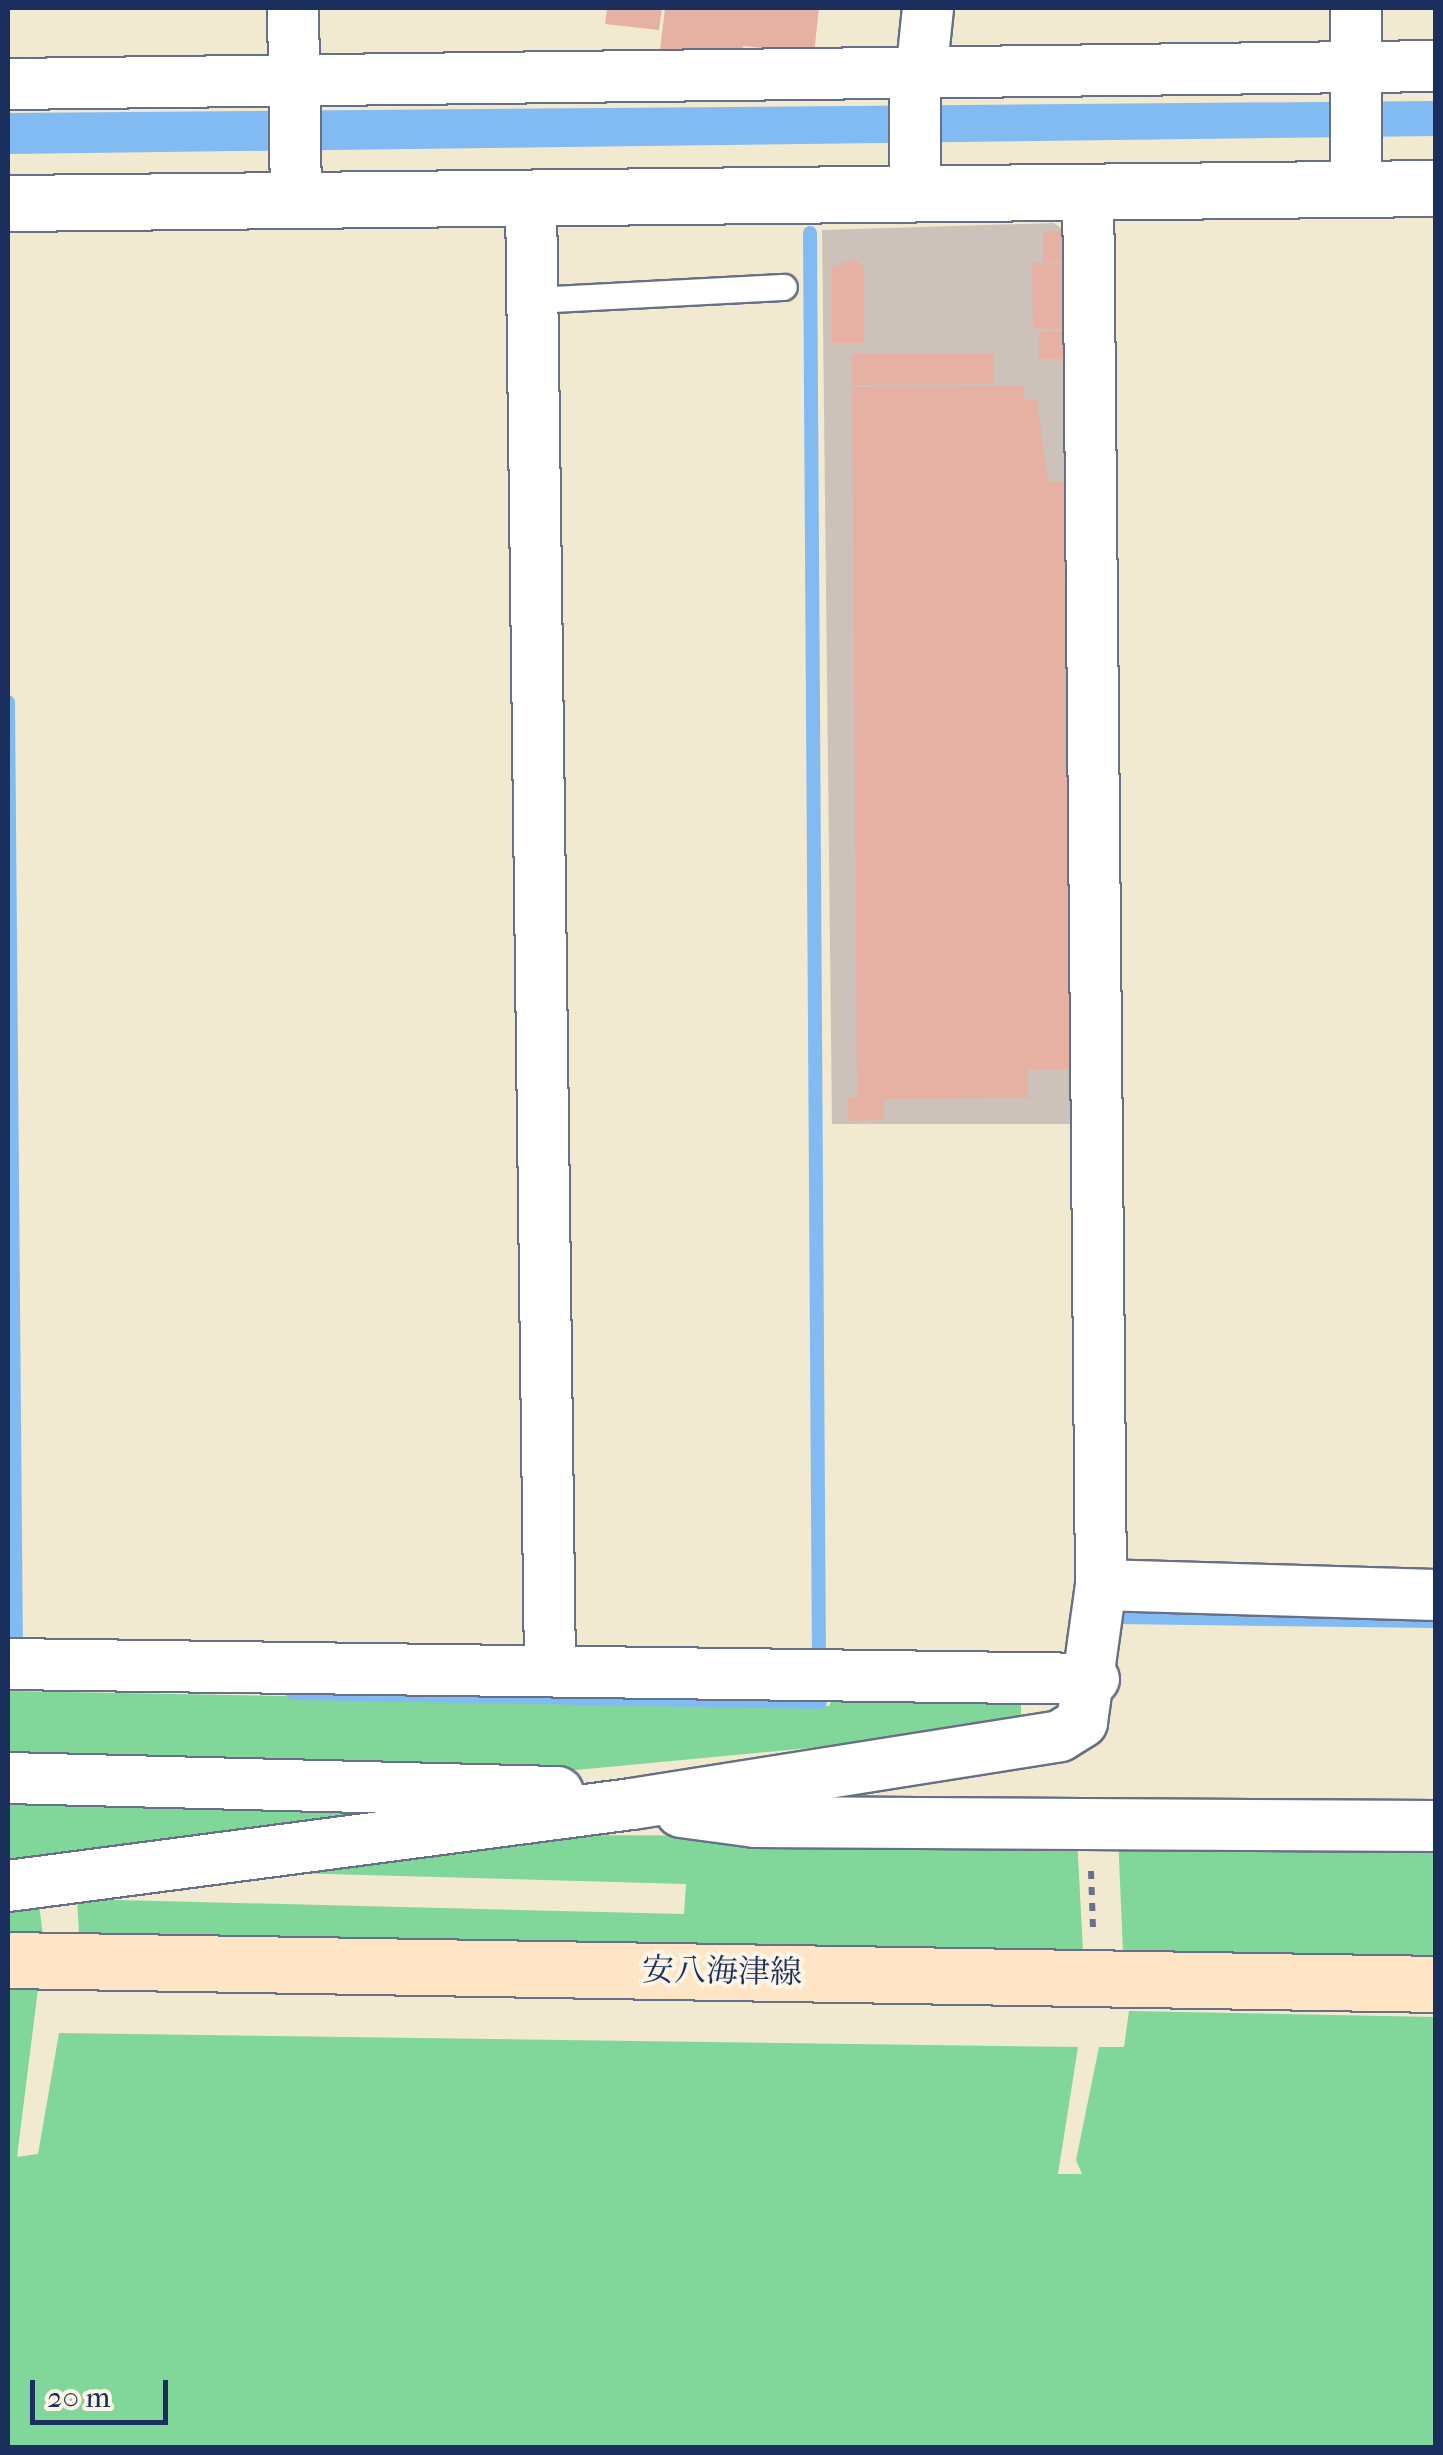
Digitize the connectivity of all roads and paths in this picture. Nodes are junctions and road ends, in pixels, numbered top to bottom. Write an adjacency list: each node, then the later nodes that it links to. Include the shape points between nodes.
1 (293, 8): 8 (street)
2 (928, 8): 6 (street)
3 (1356, 8): 5 (street)
4 (1436, 66): 5 (street)
5 (1356, 80): 6 (street); 10 (street)
6 (917, 81): 8 (street); 9 (street)
7 (8, 84): 8 (street)
8 (294, 91): 11 (street)
9 (915, 174): 13 (street); 14 (street)
10 (1356, 177): 12 (street); 13 (street)
11 (295, 183): 14 (street); 15 (street)
12 (1436, 188)
13 (1088, 192): 18 (street)
14 (531, 197): 17 (street)
15 (8, 204)
16 (784, 287): 17 (lane)
17 (532, 300): 21 (street)
18 (1101, 1585): 19 (street); 22 (street)
19 (1436, 1595)
20 (8, 1664): 21 (street)
21 (550, 1671): 22 (street)
22 (1094, 1679): 24 (street, via 1082,1722 1060,1736)
23 (8, 1778): 24 (street, via 533,1788)
24 (632, 1804): 25 (street, via 755,1822); 26 (street)
25 (1436, 1826)
26 (8, 1886)
27 (8, 1960): 28 (main road, 安八海津線)
28 (1436, 1984)

